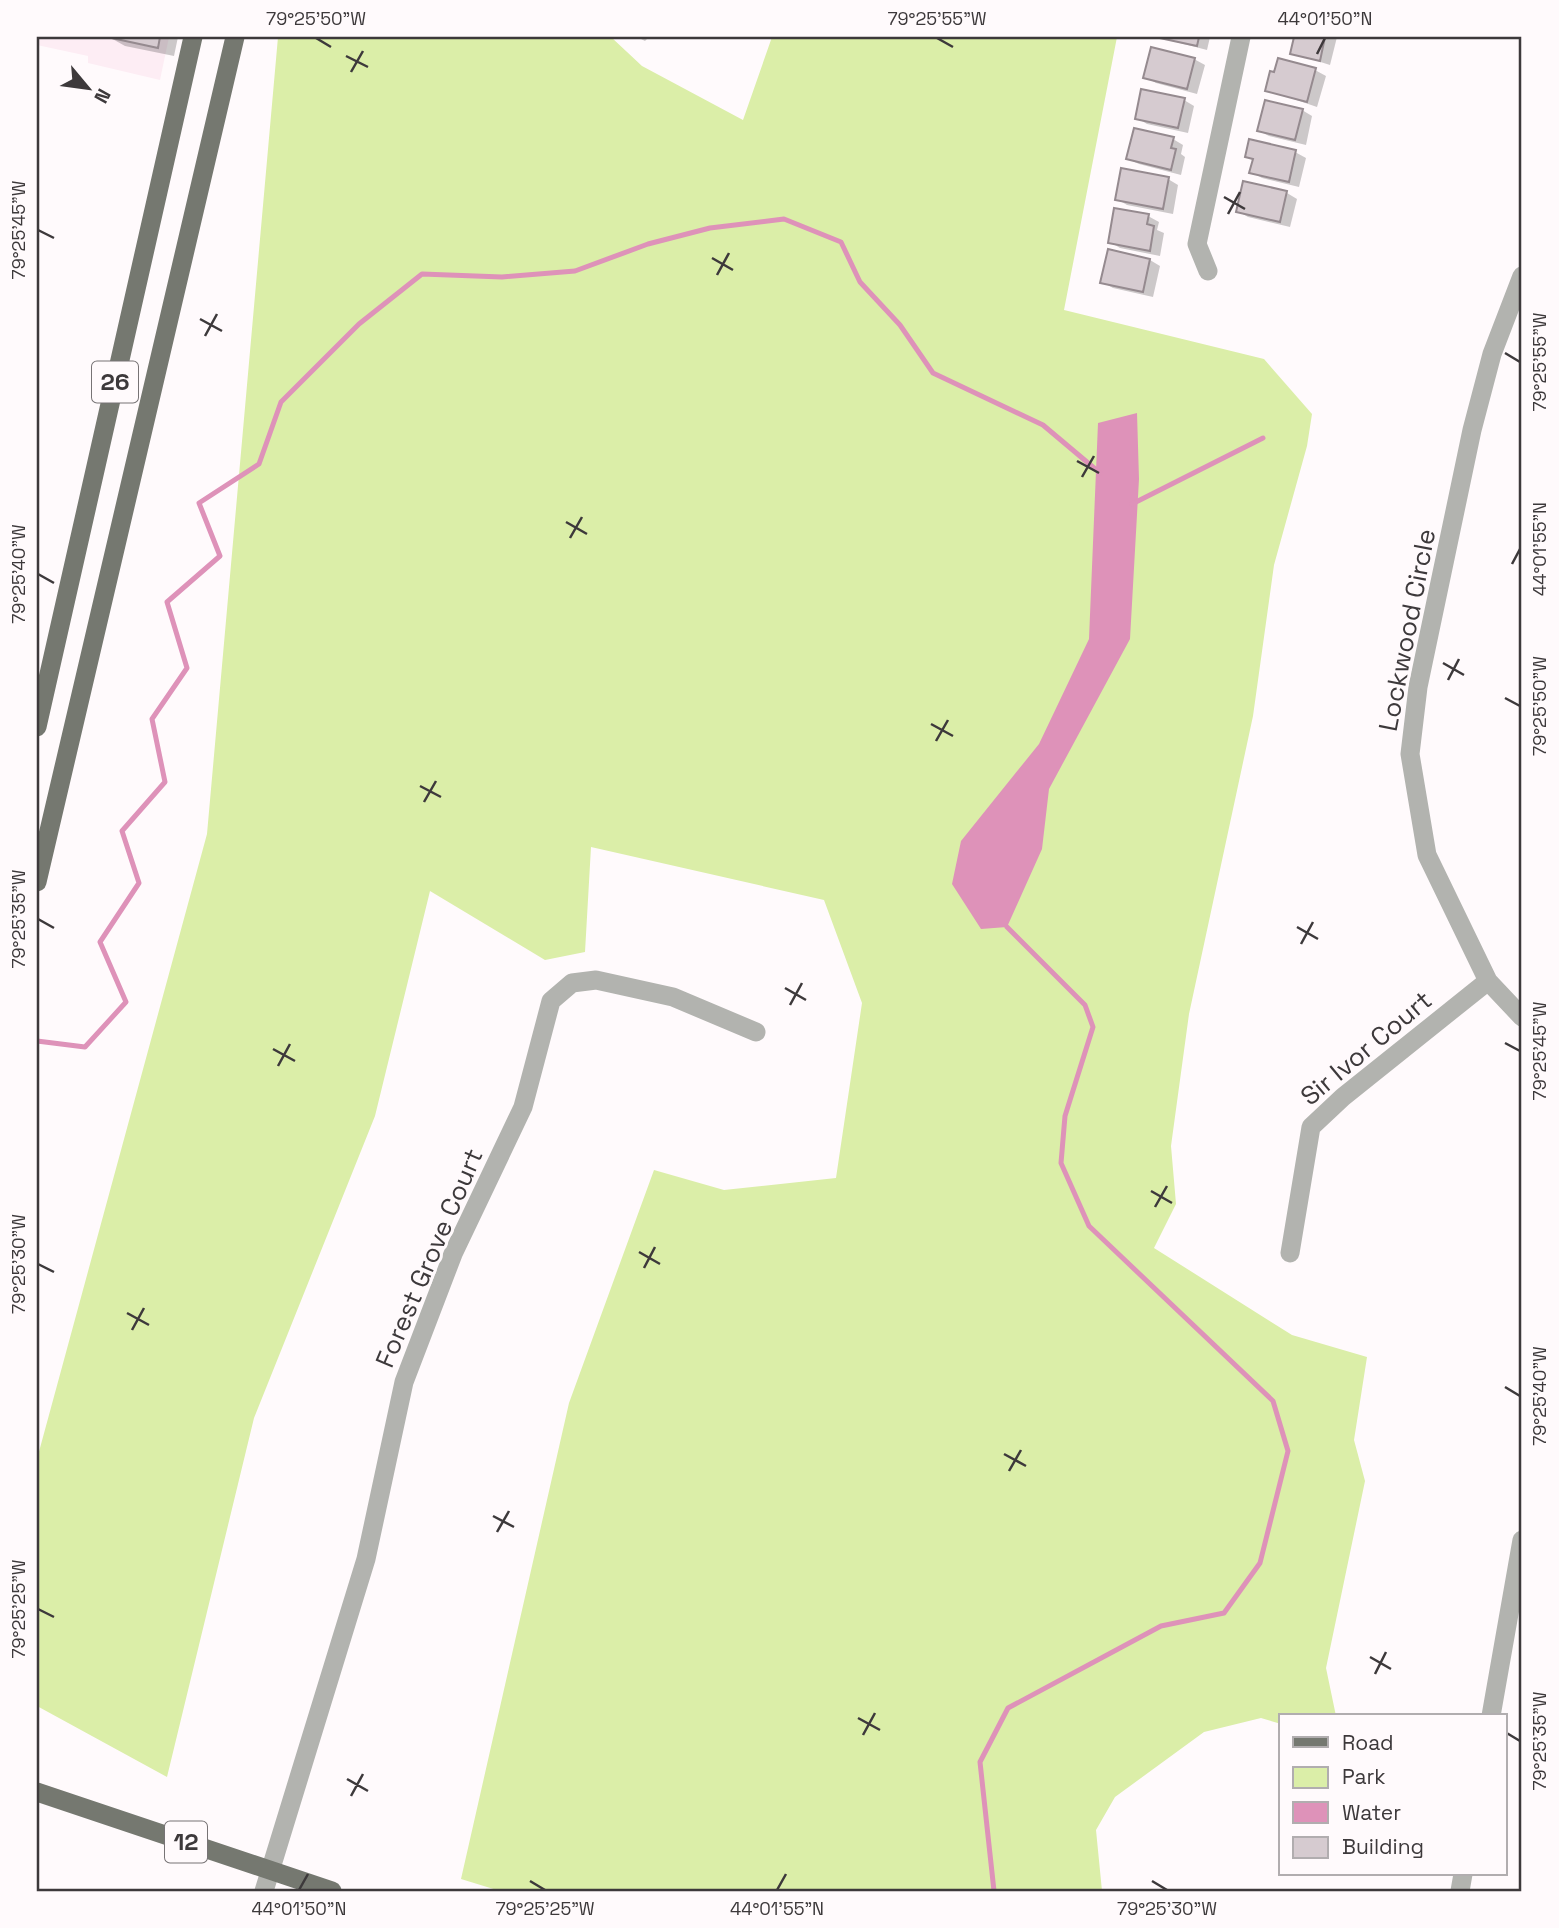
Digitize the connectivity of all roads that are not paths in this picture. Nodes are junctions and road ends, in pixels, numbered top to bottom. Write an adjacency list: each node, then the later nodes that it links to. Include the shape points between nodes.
1 (193, 37): 6 (main road, 26)
2 (235, 37): 7 (main road, 26)
3 (1241, 37): 4 (street, via 1197,244)
4 (1208, 271)
5 (1522, 276): 8 (street, Lockwood Circle, via 1492,354 1472,430 1418,687 1410,754 1427,855)
6 (37, 727)
7 (37, 882)
8 (1488, 981): 9 (street, Lockwood Circle); 11 (street, Sir Ivor Court, via 1311,1126)
9 (1522, 1017)
10 (756, 1032): 15 (street, Forest Grove Court, via 673,997 596,980 572,983 551,1001 523,1107 453,1254 404,1382 366,1559)
11 (1290, 1253)
12 (1522, 1540): 13 (street)
13 (1491, 1714)
14 (38, 1789): 15 (main road, 12)
15 (270, 1872): 16 (street, Forest Grove Court); 17 (main road, 12)
16 (264, 1891)
17 (332, 1891)

